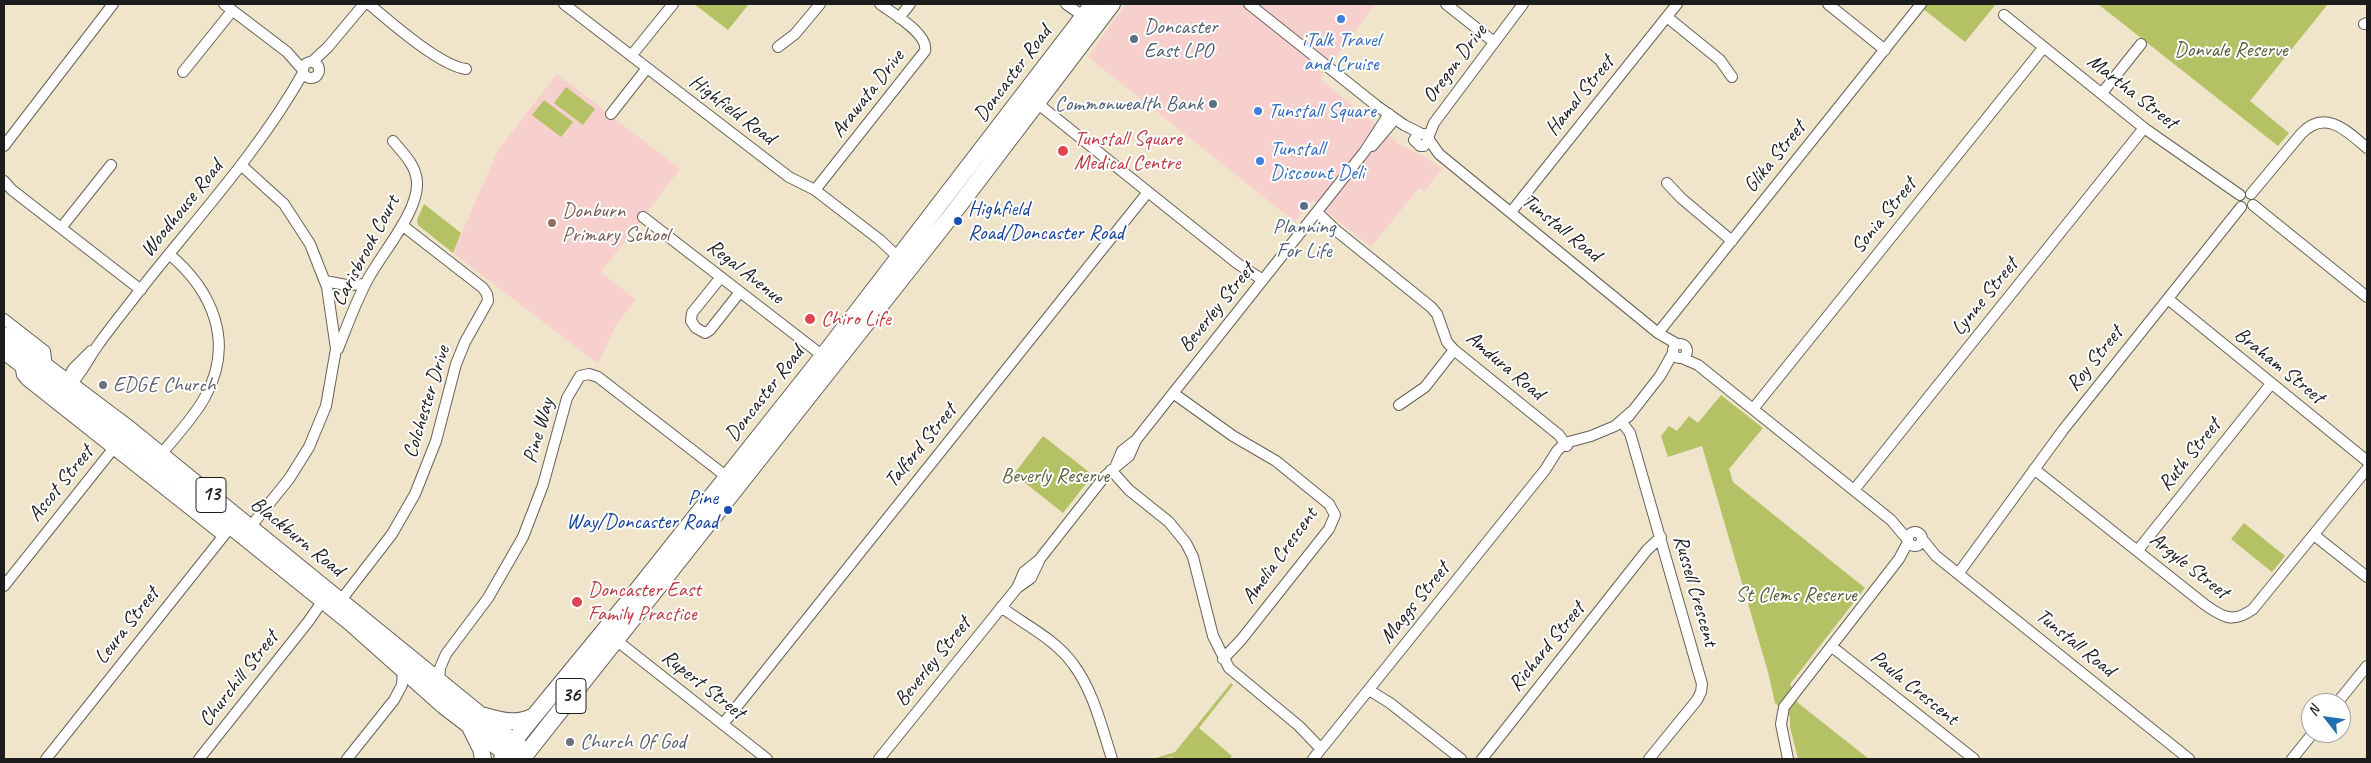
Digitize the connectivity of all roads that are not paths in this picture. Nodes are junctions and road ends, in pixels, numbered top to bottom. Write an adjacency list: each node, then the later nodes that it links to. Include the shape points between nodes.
1 (113, 4): 41 (street)
2 (224, 4): 18 (street)
3 (364, 4): 30 (street, Woodhouse Road)
4 (369, 4): 31 (street, via 439,58)
5 (564, 4): 28 (street, Highfield Road)
6 (673, 4): 28 (street)
7 (820, 4): 25 (street, via 795,34)
8 (880, 4): 22 (street, Arawata Drive)
9 (910, 4): 22 (street)
10 (1066, 4): 19 (street)
11 (1112, 4): 35 (main road, Doncaster Road / 36)
12 (1249, 4): 37 (street, Tunstall Road)
13 (1446, 4): 23 (street)
14 (1523, 4): 23 (street, Oregon Drive)
15 (1677, 4): 21 (street, Hamal Street)
16 (1828, 4): 27 (street)
17 (1921, 4): 27 (street, Glika Street)
18 (232, 10): 30 (street); 32 (street)
19 (1088, 10): 61 (main road, Doncaster Road / 36)
20 (2004, 15): 26 (street, Martha Street)
21 (1667, 17): 33 (street, via 1720,60); 54 (street, Hamal Street)
22 (899, 18): 48 (street, Arawata Drive, via 923,38 926,50)
23 (1494, 42): 39 (street, Oregon Drive)
24 (2141, 44): 34 (street)
25 (778, 47)
26 (2044, 47): 34 (street, Martha Street); 84 (street, Sonia Street)
27 (1885, 50): 59 (street, Glika Street)
28 (631, 56): 29 (street, Highfield Road)
29 (647, 68): 36 (street); 48 (street, Highfield Road, via 789,177)
30 (309, 69): 44 (street, Woodhouse Road)
31 (466, 69)
32 (183, 72)
33 (1732, 77)
34 (2102, 93): 38 (street, Martha Street)
35 (1037, 103): 49 (street); 61 (main road, Doncaster Road / 36)
36 (611, 114)
37 (1396, 119): 39 (street, Tunstall Road); 55 (street, Beverley Street, via 1365,151)
38 (2144, 128): 51 (street, Martha Street); 94 (street, Lynne Street)
39 (1422, 138): 54 (street, Tunstall Road)
40 (393, 140): 57 (street, Carisbrook Court, via 412,164 417,181 414,204)
41 (5, 142)
42 (2367, 148): 50 (street, via 2340,126 2325,122 2307,127)
43 (111, 165): 58 (street)
44 (241, 165): 60 (street, Woodhouse Road); 63 (street, via 273,192 290,213 310,244)
45 (4, 181): 47 (street)
46 (1667, 183): 59 (street)
47 (8, 188): 58 (street)
48 (815, 190): 61 (street, Highfield Road)
49 (1148, 192): 64 (street); 116 (street, Talford Street)
50 (2251, 194): 51 (street, via 2245,192); 52 (street, via 2255,199)
51 (2240, 195): 53 (street)
52 (2253, 205): 53 (street, via 2247,209); 68 (street)
53 (2241, 207): 69 (street, Roy Street)
54 (1511, 212): 71 (street, Tunstall Road)
55 (1315, 214): 64 (street, Beverley Street); 73 (street, Amdura Road, via 1431,307)
56 (643, 217): 62 (street, Regal Avenue)
57 (402, 225): 65 (street, Carisbrook Court); 103 (street, Colchester Drive, via 483,288 488,301 461,353 449,386 436,441 412,500 392,534)
58 (62, 228): 66 (street)
59 (1732, 241): 71 (street, Glika Street)
60 (169, 254): 66 (street, Woodhouse Road); 88 (street, via 191,273 207,298 216,321 219,343 215,373 205,398)
61 (904, 259): 77 (main road, Doncaster Road / 36); 105 (main road, Doncaster Road / 36)
62 (721, 276): 67 (street, Regal Avenue); 67 (street, via 692,313 691,321 696,328 702,332 710,330)
63 (325, 281): 65 (street); 76 (street)
64 (1261, 283): 82 (street, Beverley Street)
65 (365, 284): 76 (street, Carisbrook Court)
66 (141, 290): 81 (street, Woodhouse Road, via 97,346 74,368)
67 (740, 292): 77 (street, Regal Avenue)
68 (2367, 297)
69 (2168, 299): 80 (street, Braham Street); 91 (street, Roy Street)
70 (4, 319): 79 (street, via 45,352)
71 (1658, 332): 75 (street, Tunstall Road)
72 (4, 335): 79 (main road, Blackburn Road / 13)
73 (1454, 350): 83 (street, via 1425,387); 87 (street, Amdura Road)
74 (4, 351): 78 (main road, Blackburn Road / 13)
75 (1678, 352): 84 (street, Tunstall Road); 85 (street)
76 (336, 354): 95 (street, Leura Street, via 328,398 315,436 297,468)
77 (823, 356): 93 (main road, Doncaster Road / 36)
78 (20, 364): 81 (main road, Blackburn Road / 13); 86 (street, via 26,380)
79 (47, 368): 81 (main road, Blackburn Road / 13)
80 (2271, 384): 89 (street, Braham Street); 99 (street, Ruth Street)
81 (66, 387): 86 (main road, Blackburn Road / 13)
82 (1175, 391): 92 (street, Beverley Street, via 1136,440 1129,456); 108 (street, Amelia Crescent, via 1228,433 1276,461 1329,504 1335,515 1329,529)
83 (1399, 404)
84 (1753, 409): 94 (street, Tunstall Road)
85 (1623, 422): 87 (street, via 1612,432); 97 (street, Russell Crescent, via 1630,433)
86 (121, 439): 88 (main road, Blackburn Road / 13); 95 (street); 102 (street, Ascot Street)
87 (1569, 443): 112 (street, Maggs Street, via 1557,451)
88 (156, 460): 95 (main road, Blackburn Road / 13)
89 (2367, 461)
90 (2367, 468): 96 (street, Argyle Street)
91 (2034, 469): 99 (street, Argyle Street); 100 (street, Roy Street)
92 (1111, 471): 104 (street, Beverley Street, via 1039,560 1031,578); 108 (street, via 1169,522 1190,550 1213,636)
93 (727, 477): 107 (street, Pine Way, via 598,377 580,376 567,398 543,485 523,537 488,598); 114 (main road, Doncaster Road / 36)
94 (1854, 490): 98 (street, Tunstall Road)
95 (237, 529): 103 (main road, Blackburn Road / 13); 120 (street, Leura Street)
96 (2314, 535): 99 (street, Argyle Street, via 2253,609 2242,617 2227,618 2215,612); 101 (street)
97 (1662, 541): 129 (street, Richard Street, via 1642,558); 130 (street, Russell Crescent, via 1702,688 1697,700)
98 (1913, 541): 100 (street, Tunstall Road); 106 (street)
99 (2138, 550)
100 (1956, 572): 133 (street, Tunstall Road)
101 (2367, 577)
102 (4, 586)
103 (331, 601): 110 (main road, Blackburn Road / 13); 121 (street, Churchill Street, via 308,622)
104 (1003, 604): 125 (street, Beverley Street); 126 (street, via 1061,651 1079,673)
105 (616, 640): 116 (street, Rupert Street); 119 (main road, Doncaster Road / 36)
106 (1832, 646): 131 (street, via 1782,710 1781,724); 132 (street, Paula Crescent)
107 (446, 654): 110 (street, Pine Way); 111 (street, Pine Way)
108 (1223, 659): 118 (street, via 1234,673)
109 (2367, 666): 113 (street)
110 (412, 669): 111 (main road, Blackburn Road / 13); 115 (main road, Blackburn Road / 13); 122 (street, via 409,685)
111 (438, 681): 115 (main road, Blackburn Road / 13)
112 (1371, 688): 118 (street, Maggs Street); 128 (street)
113 (2345, 693)
114 (534, 715): 115 (main road, via 526,720 510,722); 119 (main road, Doncaster Road / 36)
115 (473, 720): 119 (main road, Blackburn Road / 13); 123 (main road)
116 (723, 724): 124 (street, Rupert Street)
117 (2305, 743): 134 (street)
118 (1324, 747): 127 (street, Maggs Street)
119 (517, 755)
120 (46, 759)
121 (200, 759)
122 (347, 759)
123 (483, 759)
124 (766, 759)
125 (879, 759)
126 (1112, 759)
127 (1314, 759)
128 (1461, 759)
129 (1482, 759)
130 (1649, 759)
131 (1788, 759)
132 (1974, 759)
133 (2189, 759)
134 (2292, 759)

